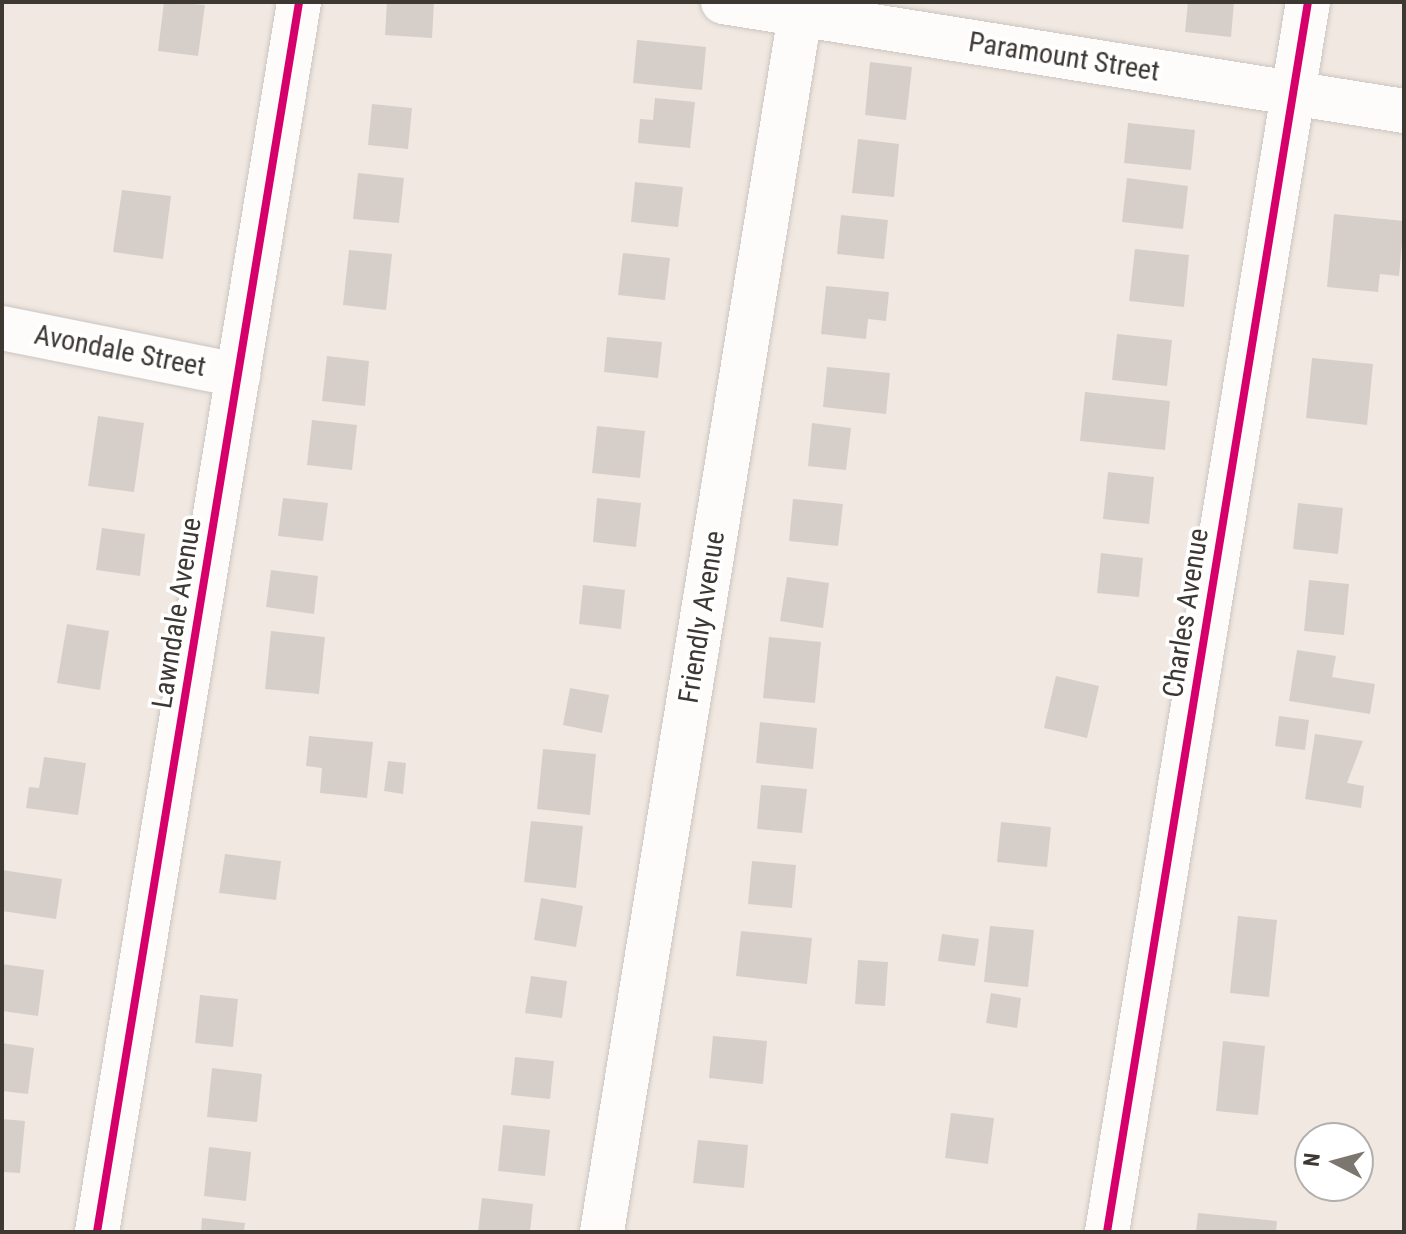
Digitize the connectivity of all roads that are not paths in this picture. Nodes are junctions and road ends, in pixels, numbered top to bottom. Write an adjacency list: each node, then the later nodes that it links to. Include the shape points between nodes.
1 (299, 2): 8 (street, Lawndale Avenue)
2 (723, 2): 4 (street, Paramount Street)
3 (1308, 2): 5 (street, Charles Avenue)
4 (801, 8): 5 (street, Paramount Street); 10 (street, Friendly Avenue)
5 (1293, 94): 6 (street, Paramount Street); 11 (street, Charles Avenue)
6 (1404, 111)
7 (2, 328): 8 (street, Avondale Street)
8 (238, 375): 9 (street, Lawndale Avenue)
9 (97, 1232)
10 (602, 1232)
11 (1107, 1232)

